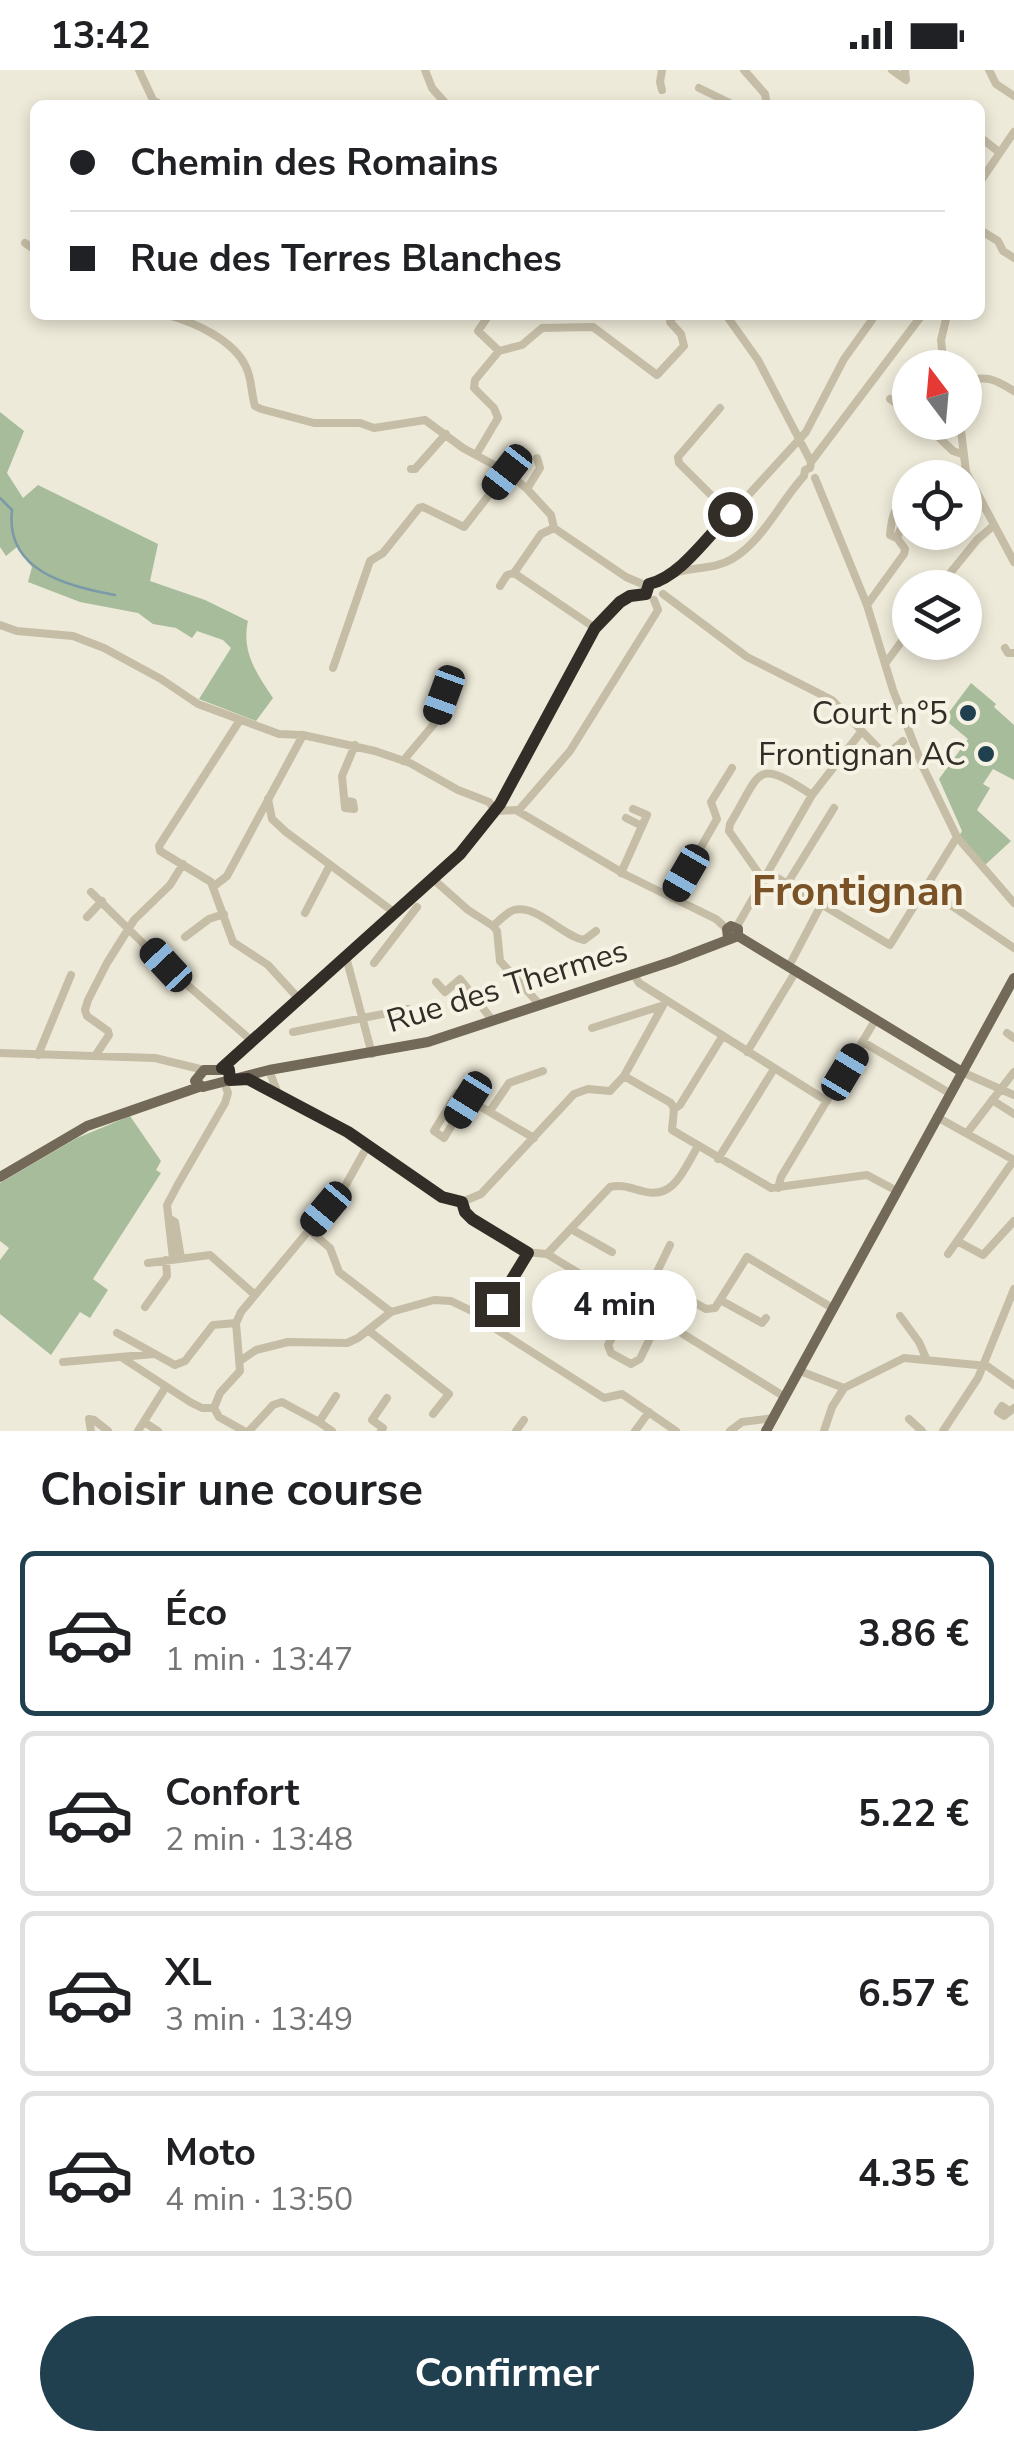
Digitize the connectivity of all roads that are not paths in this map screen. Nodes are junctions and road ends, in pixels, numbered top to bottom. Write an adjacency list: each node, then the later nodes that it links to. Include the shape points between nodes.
1 (139, 70): 11 (street)
2 (425, 70): 12 (street)
3 (662, 70): 9 (street)
4 (744, 70): 14 (street)
5 (892, 70): 6 (street, via 906,80)
6 (905, 70)
7 (989, 70): 10 (street)
8 (699, 88): 13 (street)
9 (662, 90)
10 (1014, 96)
11 (154, 100)
12 (443, 100)
13 (724, 100)
14 (766, 100)
15 (1014, 132): 17 (street)
16 (985, 141): 17 (street)
17 (999, 152): 18 (street)
18 (985, 174)
19 (985, 233): 22 (street)
20 (25, 243): 21 (street)
21 (30, 246)
22 (1014, 258)
23 (180, 320): 35 (street, via 205,330 245,362 255,406 262,409 314,423 374,428 418,419)
24 (486, 320): 31 (street, via 478,331)
25 (673, 320): 31 (street, via 684,346 657,375 593,327 542,328 522,345)
26 (730, 320): 36 (street)
27 (872, 320): 36 (street)
28 (918, 320): 42 (street)
29 (946, 320): 30 (street)
30 (942, 350)
31 (499, 351): 40 (street, via 475,380 498,418)
32 (982, 377): 33 (street)
33 (1014, 392)
34 (720, 408): 48 (street, via 678,457)
35 (446, 434): 40 (street); 43 (street)
36 (799, 440): 42 (street); 48 (street)
37 (942, 440): 39 (street)
38 (961, 440): 39 (street)
39 (962, 454): 49 (street)
40 (476, 455): 44 (street)
41 (537, 458): 47 (street, via 540,468)
42 (811, 465): 45 (street); 46 (street)
43 (411, 469)
44 (507, 472): 47 (street); 63 (street, via 464,526 419,508 370,561)
45 (804, 476): 46 (street); 54 (street, via 736,556)
46 (815, 478): 58 (street)
47 (527, 489): 50 (street)
48 (730, 514): 54 (street)
49 (993, 526): 52 (street); 53 (street)
50 (554, 528): 55 (street, via 541,534); 57 (street)
51 (905, 550): 58 (street)
52 (1014, 562)
53 (953, 570)
54 (678, 571): 57 (street, via 654,582)
55 (514, 572): 56 (street); 60 (street)
56 (500, 586)
57 (652, 593): 60 (street, via 620,602); 66 (street, via 747,657 832,700); 77 (street, via 658,610 570,751)
58 (867, 605): 62 (street)
59 (0, 626): 65 (street, via 73,636 104,648 198,704)
60 (595, 628): 76 (street)
61 (892, 654): 62 (street)
62 (885, 664): 81 (street, via 922,768)
63 (334, 668)
64 (444, 695): 70 (street, via 434,724)
65 (240, 720): 67 (street); 82 (street, via 159,846)
66 (861, 732): 68 (street, via 889,754); 72 (street)
67 (303, 735): 69 (street); 78 (street)
68 (903, 741)
69 (356, 746): 70 (street); 73 (street, via 342,776)
70 (403, 761): 76 (street)
71 (732, 768): 91 (street, via 712,802 717,819)
72 (812, 795): 85 (street); 85 (street, via 777,773 759,775 730,824)
73 (347, 801)
74 (834, 808): 87 (street)
75 (633, 809): 80 (street, via 647,815)
76 (496, 811): 77 (street); 86 (street)
77 (518, 811): 84 (street)
78 (266, 813): 83 (street); 88 (street)
79 (626, 818): 80 (street)
80 (642, 826): 84 (street)
81 (957, 837): 89 (street); 93 (street)
82 (183, 864): 88 (street); 101 (street)
83 (330, 865): 96 (street); 97 (street)
84 (621, 872): 91 (street)
85 (767, 877): 87 (street); 104 (street)
86 (433, 879): 97 (street); 100 (street)
87 (787, 884): 94 (street)
88 (214, 887): 98 (street)
89 (927, 888): 94 (street, via 890,945); 107 (street)
90 (91, 892): 92 (street)
91 (672, 898): 104 (street)
92 (102, 901): 99 (street); 101 (street)
93 (1014, 903)
94 (821, 905): 110 (street)
95 (417, 907): 106 (street)
96 (304, 913)
97 (395, 913): 102 (street)
98 (224, 914): 105 (street); 115 (street, via 234,942)
99 (87, 917)
100 (494, 926): 103 (street, via 519,909 576,939); 117 (street, via 500,961)
101 (130, 927): 125 (street); 131 (street, via 85,1010 109,1035)
102 (378, 928): 106 (street); 108 (street)
103 (596, 930)
104 (732, 932): 110 (main road); 111 (main road, Rue des Thermes)
105 (185, 937)
106 (391, 940): 109 (street)
107 (1014, 948)
108 (346, 957): 115 (street); 119 (street)
109 (374, 964)
110 (792, 968): 120 (main road); 127 (street)
111 (633, 973): 116 (street); 117 (main road, Rue des Thermes)
112 (71, 975): 130 (street)
113 (1014, 978): 135 (main road)
114 (436, 982): 121 (street, via 445,992 460,979)
115 (300, 998): 125 (street)
116 (664, 1003): 122 (street); 124 (street); 138 (street)
117 (540, 1004): 121 (main road, Rue des Thermes)
118 (408, 1010): 119 (street)
119 (363, 1019): 123 (street); 129 (street)
120 (876, 1019): 126 (street); 135 (main road)
121 (493, 1021): 129 (main road, Rue des Thermes)
122 (592, 1028)
123 (293, 1032)
124 (722, 1037): 127 (street); 147 (street)
125 (252, 1042): 137 (street)
126 (863, 1042): 142 (street); 146 (street)
127 (747, 1052): 132 (street)
128 (0, 1054): 130 (street)
129 (372, 1054): 133 (main road, Rue des Thermes)
130 (38, 1055): 131 (street)
131 (95, 1056): 139 (street, via 155,1058)
132 (774, 1068): 146 (street); 155 (street)
133 (269, 1070): 137 (main road, Rue des Thermes); 141 (street)
134 (543, 1071): 148 (street, via 508,1083)
135 (962, 1072): 140 (street); 142 (main road)
136 (1014, 1072): 140 (street)
137 (229, 1073): 139 (main road); 139 (main road); 141 (street); 171 (street, via 225,1103 166,1205 176,1222)
138 (624, 1076): 147 (street); 152 (street, via 610,1090 574,1094)
139 (198, 1079): 157 (main road, via 86,1126)
140 (1002, 1088): 143 (street); 145 (street)
141 (278, 1094): 153 (street)
142 (950, 1094): 150 (main road)
143 (1014, 1095)
144 (468, 1100): 144 (street, via 458,1093 434,1132 444,1138); 148 (street)
145 (992, 1100): 149 (street); 151 (street)
146 (826, 1101): 158 (street)
147 (674, 1108): 154 (street, via 672,1130)
148 (490, 1111): 152 (street)
149 (1014, 1114)
150 (938, 1116): 151 (street); 159 (main road)
151 (967, 1133): 156 (street)
152 (534, 1138): 160 (street, via 481,1194)
153 (368, 1145): 160 (street, via 442,1197); 163 (street)
154 (698, 1146): 155 (street); 162 (street, via 666,1192 610,1187)
155 (718, 1158): 158 (street)
156 (1014, 1160): 165 (street)
157 (0, 1177)
158 (778, 1188): 159 (street, via 866,1174)
159 (898, 1191): 179 (main road)
160 (462, 1202): 168 (street, via 472,1219)
161 (1010, 1223): 164 (street); 165 (street, via 983,1255)
162 (571, 1229): 167 (street); 169 (street)
163 (309, 1230): 176 (street); 181 (street, via 330,1248 339,1272)
164 (1014, 1233)
165 (957, 1241): 170 (street)
166 (670, 1244): 173 (street)
167 (612, 1252)
168 (528, 1253): 169 (street); 182 (street, via 497,1304)
169 (547, 1254): 174 (street)
170 (948, 1254)
171 (173, 1259): 172 (street); 176 (street, via 210,1255); 178 (street)
172 (148, 1263)
173 (654, 1280): 177 (street, via 706,1309); 180 (street)
174 (597, 1285): 180 (street); 186 (street)
175 (1014, 1289): 195 (street)
176 (255, 1294): 185 (street)
177 (722, 1301): 179 (street, via 747,1257); 184 (street, via 762,1324)
178 (145, 1307)
179 (834, 1309): 196 (main road)
180 (631, 1310): 180 (street, via 608,1344 631,1364 654,1332)
181 (391, 1312): 182 (street, via 442,1300); 187 (street)
182 (480, 1315): 204 (street, via 604,1398 622,1394)
183 (900, 1316): 191 (street)
184 (766, 1318)
185 (236, 1323): 190 (street, via 213,1325 175,1365); 193 (street)
186 (573, 1323)
187 (368, 1330): 193 (street, via 347,1342 282,1343); 205 (street, via 449,1394)
188 (117, 1333): 190 (street)
189 (683, 1334): 201 (street)
190 (154, 1354): 192 (street)
191 (926, 1358): 195 (street); 199 (street, via 896,1359)
192 (124, 1359): 194 (street); 198 (street)
193 (240, 1360): 203 (street, via 240,1371)
194 (63, 1362)
195 (984, 1366): 197 (street); 224 (street)
196 (800, 1370): 199 (street); 201 (main road)
197 (1014, 1385)
198 (166, 1388): 203 (street); 210 (street)
199 (844, 1388): 222 (street)
200 (336, 1396): 209 (street)
201 (785, 1397): 206 (main road)
202 (387, 1398): 216 (street, via 372,1420)
203 (214, 1408): 214 (street)
204 (649, 1412): 218 (street); 219 (street)
205 (433, 1414)
206 (773, 1418): 220 (street, via 742,1422); 221 (main road)
207 (909, 1419): 223 (street)
208 (524, 1420): 217 (street)
209 (319, 1422): 214 (street, via 282,1402); 215 (street)
210 (141, 1427): 213 (street)
211 (91, 1431): 212 (street, via 89,1420)
212 (108, 1431)
213 (158, 1431)
214 (246, 1431)
215 (332, 1431)
216 (381, 1431)
217 (516, 1431)
218 (636, 1431)
219 (676, 1431)
220 (730, 1431)
221 (766, 1431)
222 (824, 1431)
223 (922, 1431)
224 (944, 1431)

